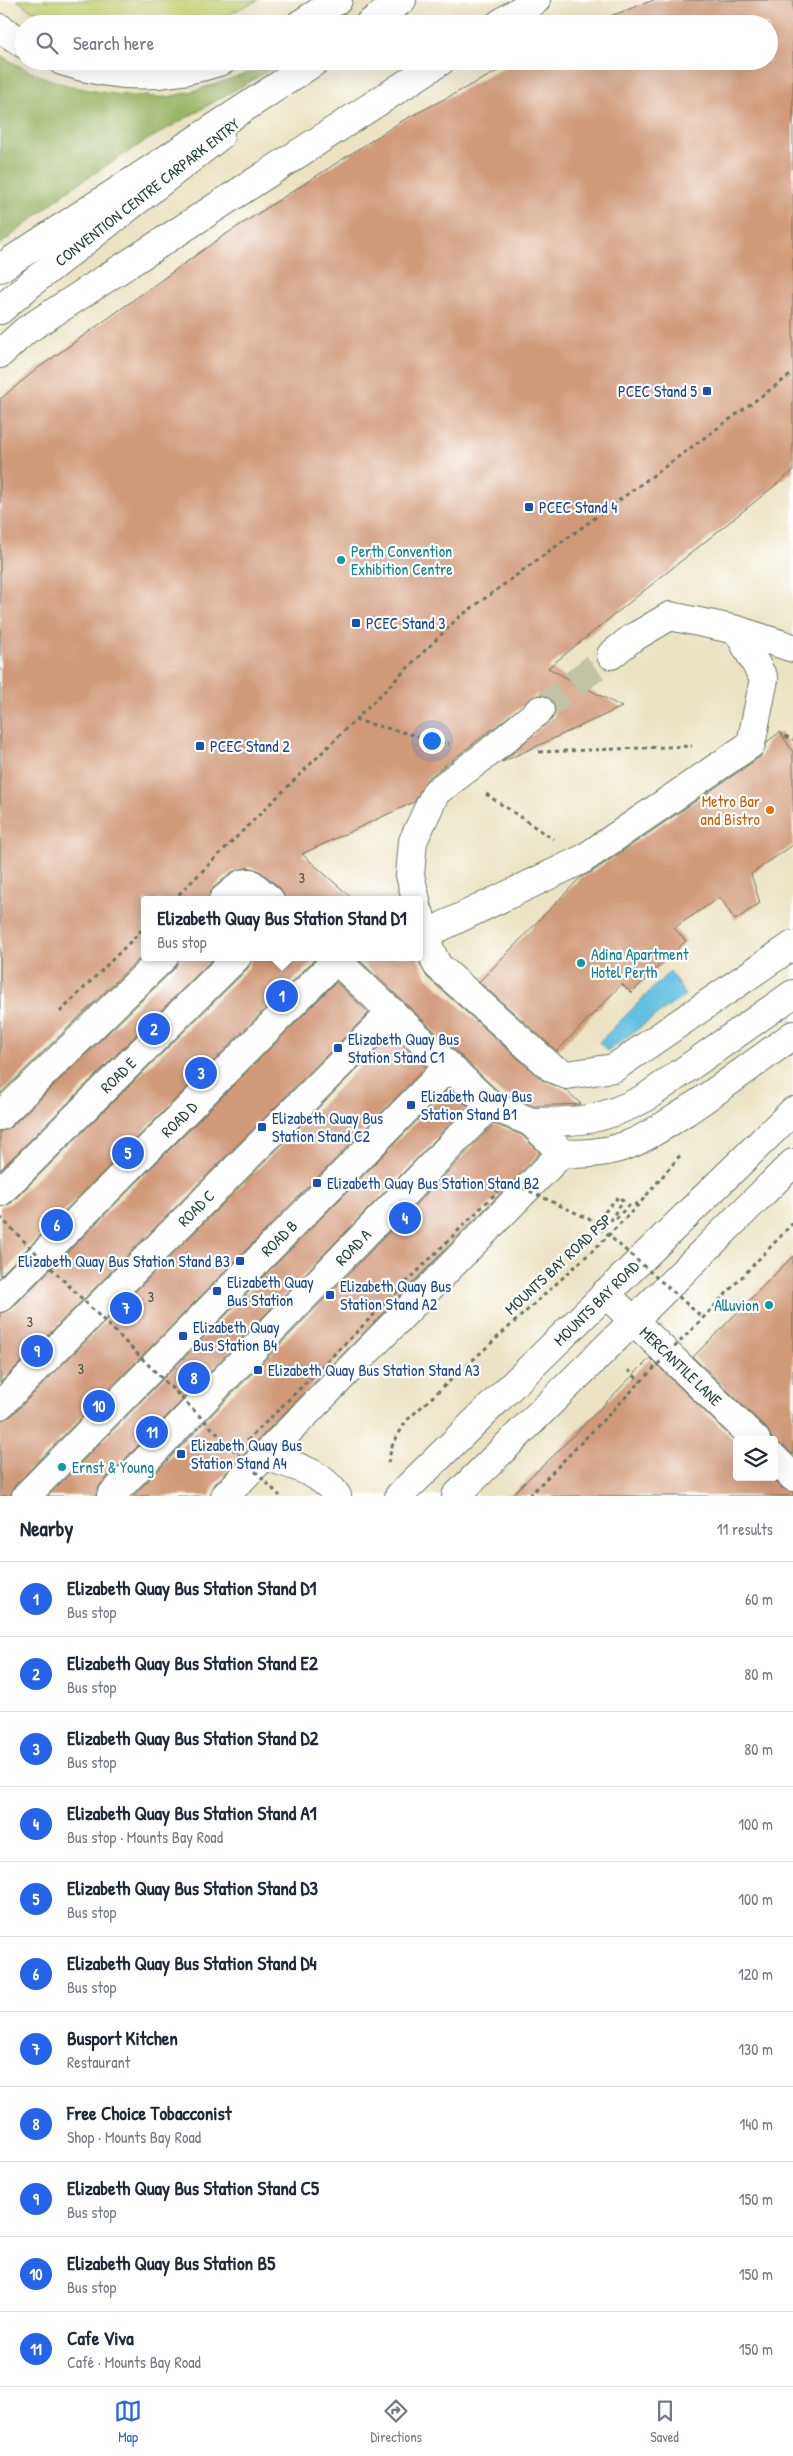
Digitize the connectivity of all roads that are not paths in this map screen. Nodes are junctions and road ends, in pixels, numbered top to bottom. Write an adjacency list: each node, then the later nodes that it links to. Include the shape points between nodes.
1 (338, 0): 4 (main road)
2 (402, 0): 5 (main road)
3 (536, 0): 6 (main road)
4 (314, 15)
5 (381, 15)
6 (513, 15)
7 (0, 28): 8 (main road)
8 (15, 38)
9 (95, 70): 10 (main road, via 136,75)
10 (196, 70)
11 (303, 70): 14 (main road)
12 (303, 70): 15 (main road, CONVENTION CENTRE CARPARK ENTRY)
13 (427, 70): 16 (main road, via 25,332)
14 (0, 268)
15 (0, 310)
16 (0, 354)
17 (737, 630): 18 (main road); 19 (main road, via 670,616); 24 (main road, via 764,679 751,744 583,859)
18 (793, 648)
19 (611, 655)
20 (540, 710): 23 (main road, via 436,792 413,841 410,875)
21 (228, 896): 22 (main road, via 242,884 250,883)
22 (265, 896)
23 (415, 896)
24 (423, 925)
25 (423, 928): 26 (main road, via 437,965 552,1068 567,1075 614,1068)
26 (793, 945)
27 (160, 961): 37 (main road)
28 (232, 961): 41 (main road, ROAD E)
29 (332, 961): 43 (main road, ROAD D)
30 (336, 961): 32 (main road)
31 (793, 994): 38 (main road, via 645,1098 621,1111 580,1122)
32 (392, 1012): 34 (main road); 45 (main road, ROAD C)
33 (793, 1035): 39 (main road, via 648,1136 608,1150 581,1155)
34 (449, 1066): 35 (main road); 50 (main road, ROAD B)
35 (490, 1105): 38 (main road); 51 (main road, ROAD A)
36 (793, 1112): 42 (main road, MOUNTS BAY ROAD)
37 (0, 1116)
38 (531, 1122): 39 (main road)
39 (562, 1153): 47 (main road)
40 (793, 1163): 44 (main road)
41 (0, 1192)
42 (605, 1293): 44 (main road, MERCANTILE LANE); 54 (main road, MOUNTS BAY ROAD)
43 (0, 1298)
44 (634, 1321): 46 (main road, MERCANTILE LANE); 55 (main road)
45 (0, 1405)
46 (752, 1436)
47 (265, 1456): 52 (main road); 53 (main road, via 318,1476)
48 (778, 1462): 49 (main road)
49 (793, 1477)
50 (26, 1496)
51 (111, 1496)
52 (225, 1496)
53 (337, 1496)
54 (399, 1496)
55 (456, 1496)

